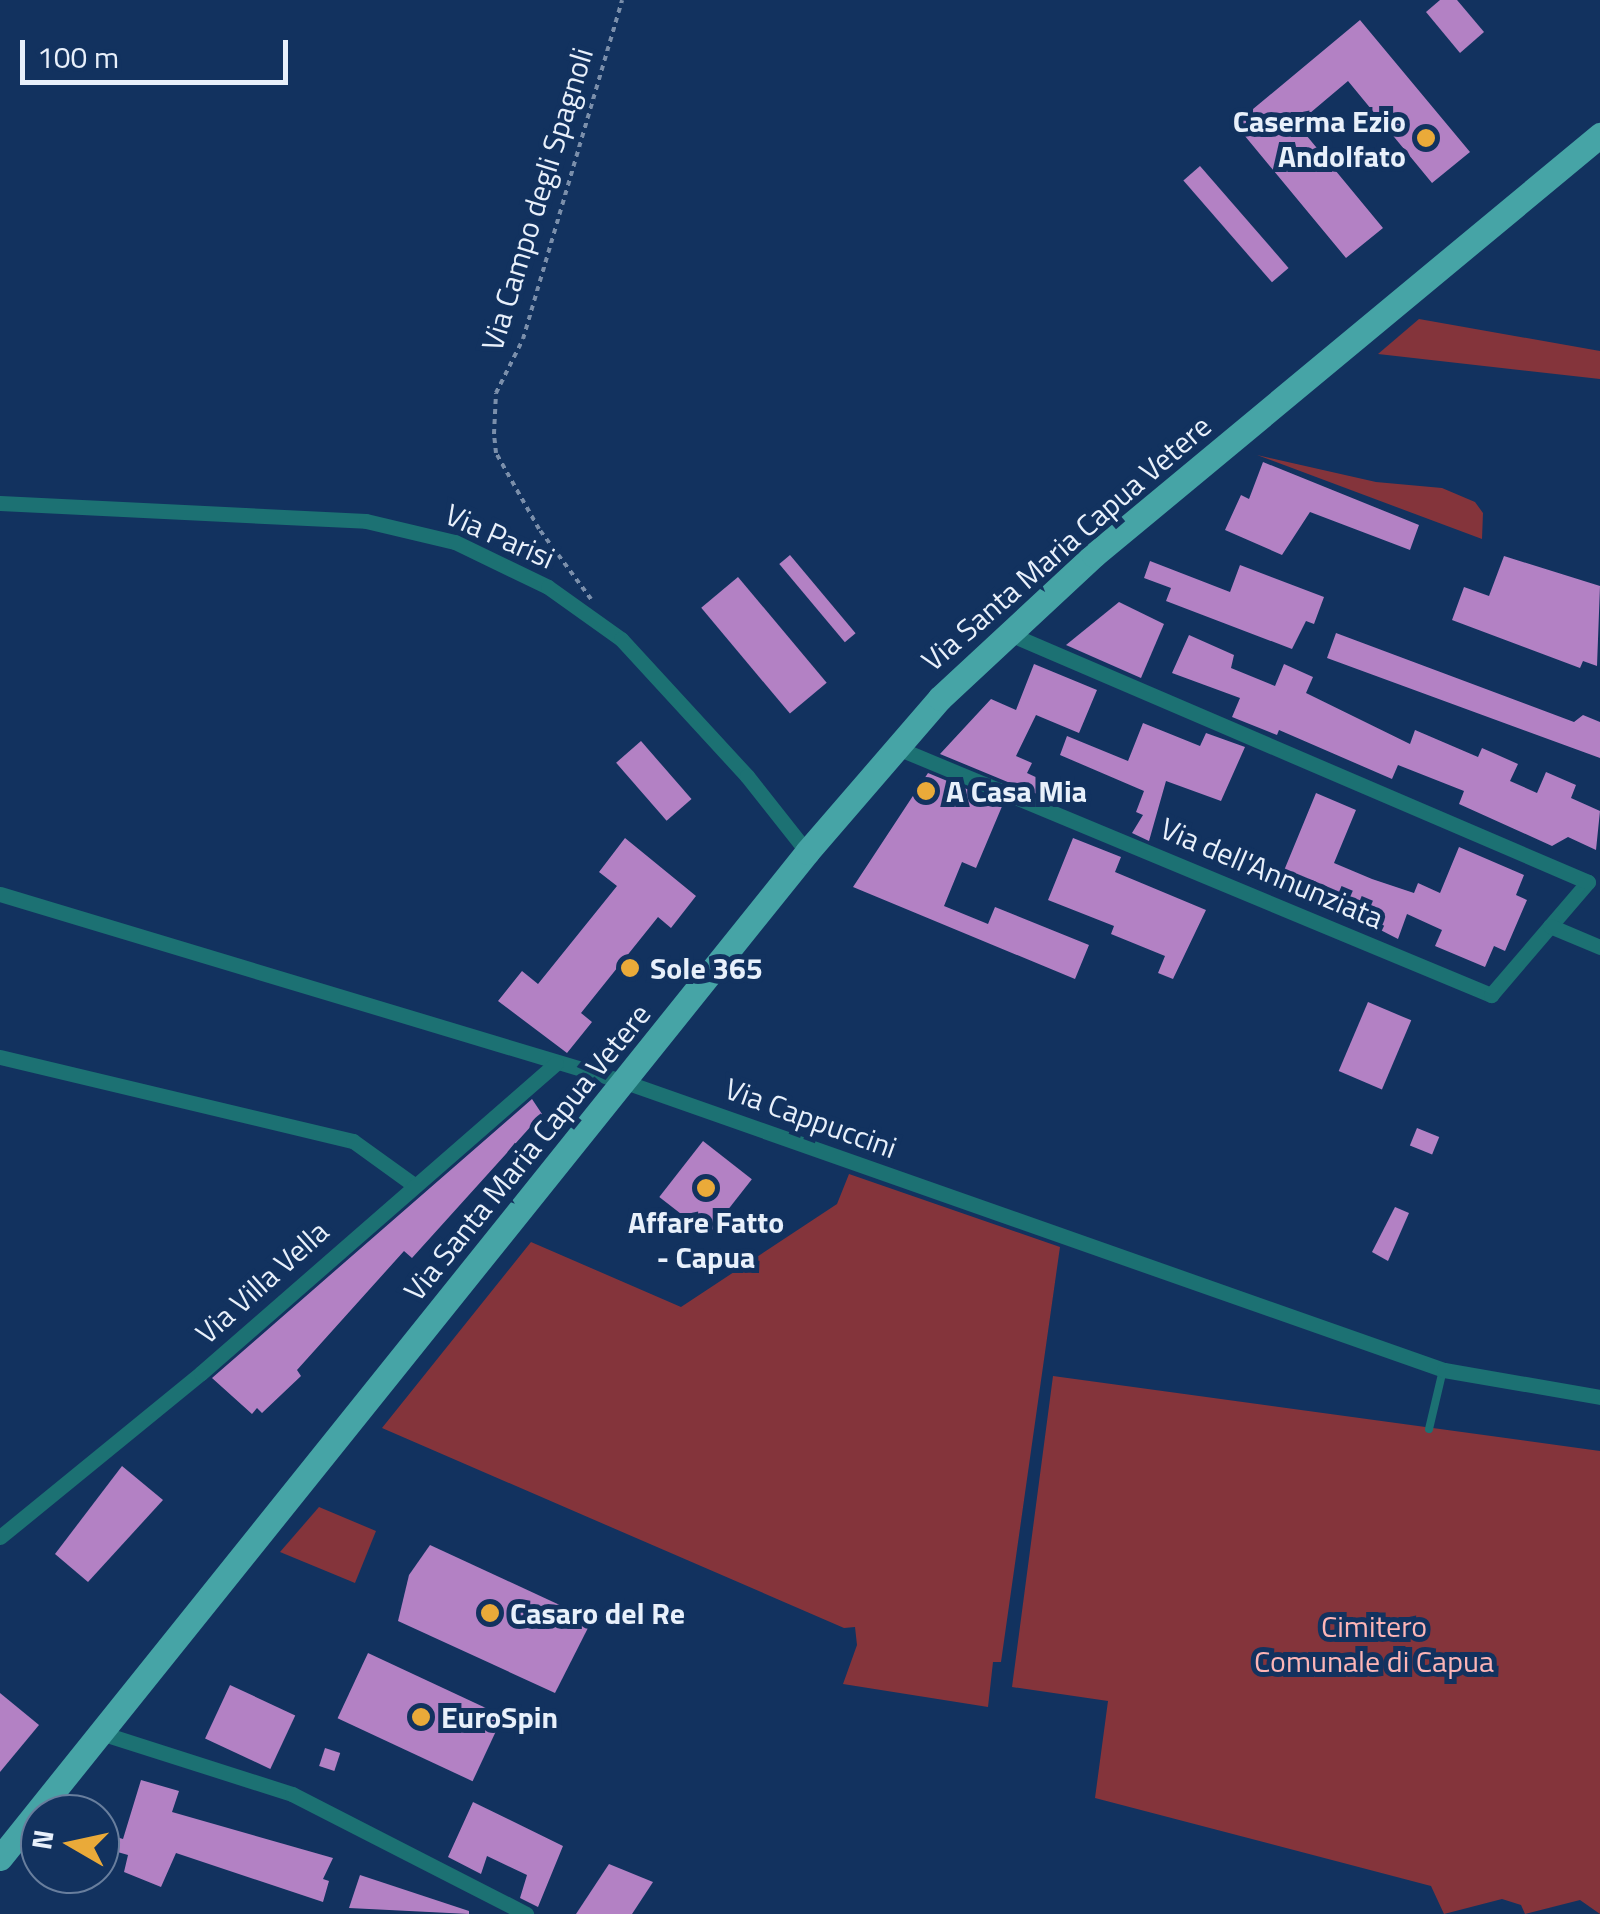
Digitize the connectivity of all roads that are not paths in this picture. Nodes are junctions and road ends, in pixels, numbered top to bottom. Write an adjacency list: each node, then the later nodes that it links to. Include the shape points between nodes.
1 (1600, 136): 3 (main road, Via Santa Maria Capua Vetere)
2 (0, 503): 5 (street, Via Parisi, via 414,529 548,586 596,620 747,776)
3 (1005, 632): 4 (main road, Via Santa Maria Capua Vetere); 7 (street, Via dell'Annunziata, via 1588,882)
4 (895, 747): 5 (main road, Via Santa Maria Capua Vetere); 7 (street, Via dell'Annunziata, via 1491,994)
5 (807, 852): 11 (main road, Via Santa Maria Capua Vetere)
6 (0, 894): 10 (street, Via Cappuccini)
7 (1550, 926): 8 (street)
8 (1600, 947)
9 (0, 1057): 12 (street, via 353,1141)
10 (556, 1063): 11 (street, Via Cappuccini); 12 (street, Via Villa Vella)
11 (628, 1083): 13 (street, Via Cappuccini); 17 (main road, Via Santa Maria Capua Vetere)
12 (414, 1185): 16 (street, Via Villa Vella, via 201,1373)
13 (1444, 1370): 14 (street, Via Cappuccini); 15 (lane)
14 (1600, 1396)
15 (1429, 1429)
16 (0, 1537)
17 (101, 1733): 18 (main road, Via Santa Maria Capua Vetere); 19 (street, via 292,1794)
18 (0, 1858)
19 (526, 1914)

